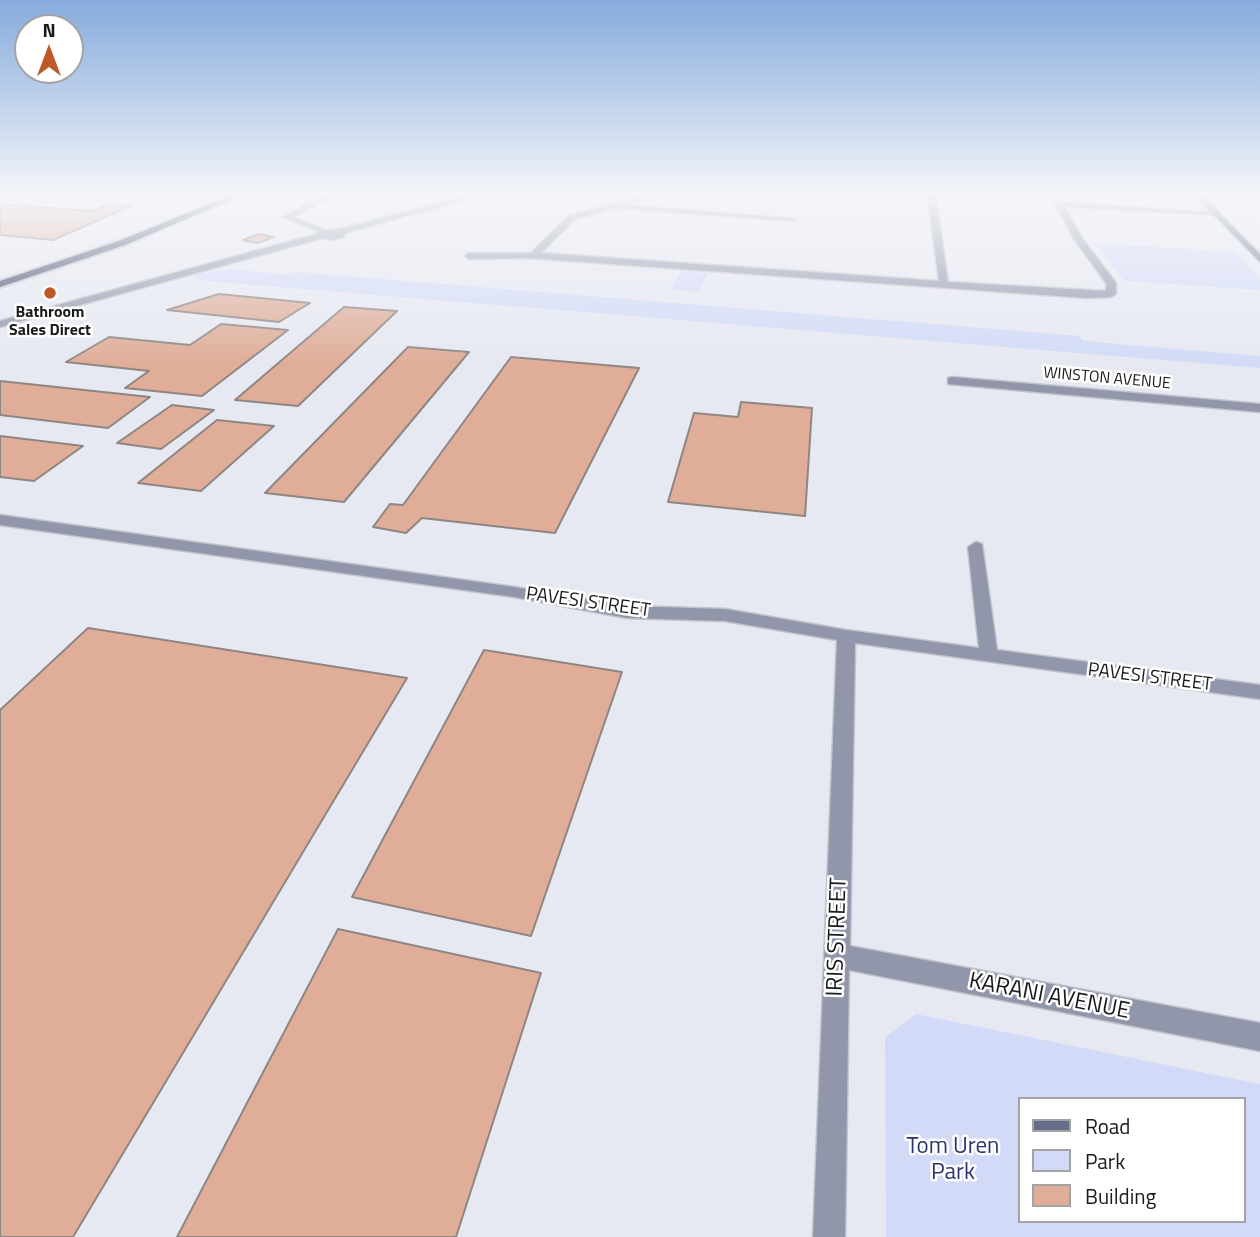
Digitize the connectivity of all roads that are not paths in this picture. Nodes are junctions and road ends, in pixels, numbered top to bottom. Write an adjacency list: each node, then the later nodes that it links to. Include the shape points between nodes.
1 (74, 251): 9 (highway)
2 (100, 251): 10 (highway)
3 (263, 251): 12 (street)
4 (538, 251): 7 (street)
5 (939, 251): 11 (street)
6 (1087, 251): 11 (street, via 1111,283 1111,293)
7 (534, 255): 8 (street); 11 (street)
8 (469, 256)
9 (0, 275)
10 (0, 285)
11 (944, 285)
12 (0, 324)
13 (952, 381): 14 (street, WINSTON AVENUE)
14 (1260, 408)
15 (0, 520): 17 (street, PAVESI STREET, via 627,612 706,613)
16 (976, 547): 18 (street)
17 (846, 636): 18 (street, PAVESI STREET); 20 (street, IRIS STREET)
18 (989, 657): 19 (street, PAVESI STREET)
19 (1260, 692)
20 (838, 956): 21 (street, KARANI AVENUE); 22 (street, IRIS STREET)
21 (1260, 1037)
22 (829, 1237)

